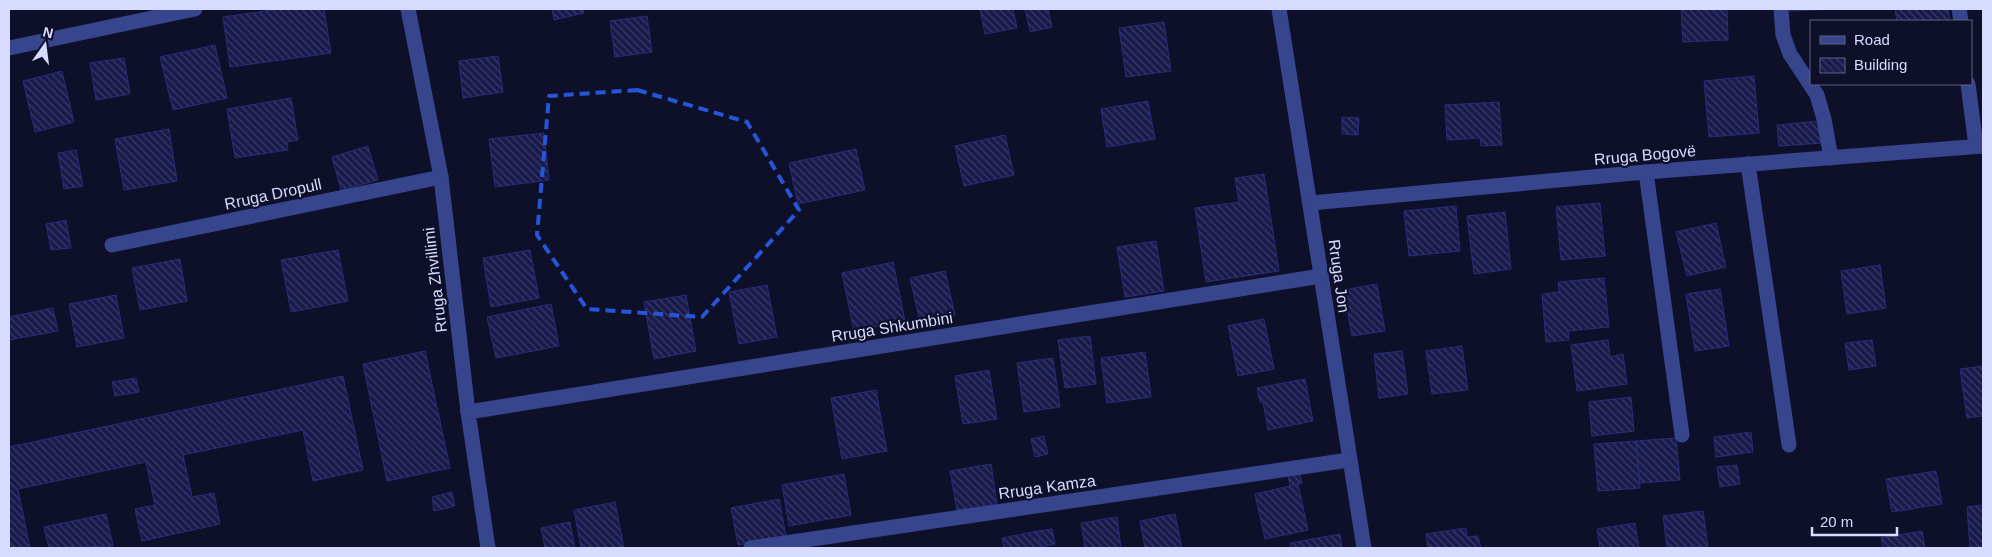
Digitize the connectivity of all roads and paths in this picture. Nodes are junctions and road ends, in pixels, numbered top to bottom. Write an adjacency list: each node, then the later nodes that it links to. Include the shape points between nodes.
1 (195, 9): 5 (street)
2 (408, 9): 13 (street, Rruga Zhvillimi)
3 (1279, 9): 14 (street, Rruga Jon)
4 (1781, 9): 6 (street, via 1782,35)
5 (9, 48)
6 (1810, 84)
7 (1810, 85): 10 (street, via 1817,95)
8 (1968, 85): 9 (street)
9 (1979, 146): 10 (street, Rruga Bogovë)
10 (1832, 158): 11 (street, Rruga Bogovë)
11 (1748, 164): 12 (street, Rruga Bogovë); 19 (street)
12 (1646, 172): 14 (street, Rruga Bogovë); 18 (street)
13 (441, 178): 15 (street, Rruga Dropull); 17 (street, Rruga Zhvillimi)
14 (1310, 203): 16 (street, Rruga Jon)
15 (112, 245)
16 (1321, 276): 17 (street, Rruga Shkumbini); 20 (street, Rruga Jon)
17 (468, 412): 21 (street, Rruga Zhvillimi)
18 (1682, 435)
19 (1788, 445)
20 (1349, 460): 22 (street, Rruga Kamza); 23 (street, Rruga Jon)
21 (488, 548)
22 (751, 548)
23 (1364, 548)

